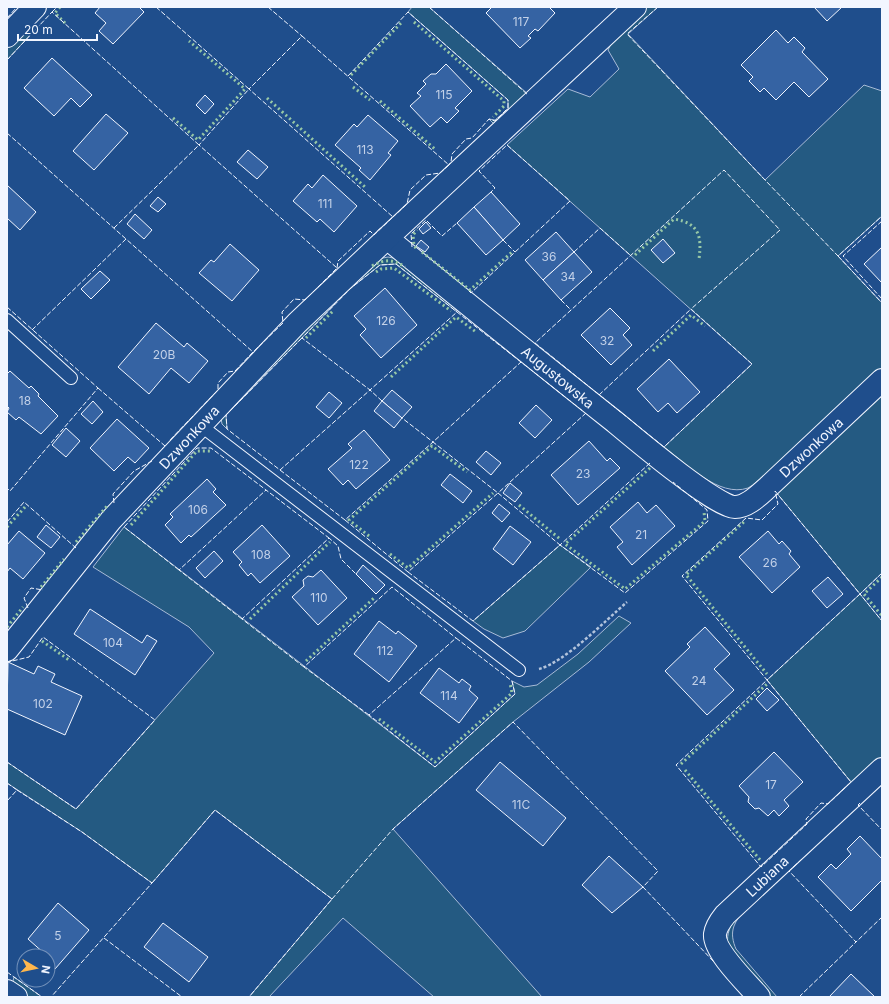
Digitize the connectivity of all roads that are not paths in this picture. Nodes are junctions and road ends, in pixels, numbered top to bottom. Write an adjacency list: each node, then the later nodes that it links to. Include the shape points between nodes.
1 (35, 7): 3 (street)
2 (635, 7): 4 (street, Dzwonkowa)
3 (7, 36)
4 (387, 238): 8 (street, Dzwonkowa, via 297,323); 9 (street, Augustowska, via 674,470 720,502)
5 (7, 320): 6 (lane)
6 (71, 378)
7 (882, 380): 9 (street, Dzwonkowa, via 751,502)
8 (200, 425): 10 (street, Dzwonkowa, via 111,520); 11 (lane)
9 (735, 507)
10 (7, 650)
11 (519, 670)
12 (882, 769): 15 (street, Lubiana, via 718,924 715,935 723,956)
13 (7, 991): 14 (street)
14 (16, 997)
15 (759, 997)

